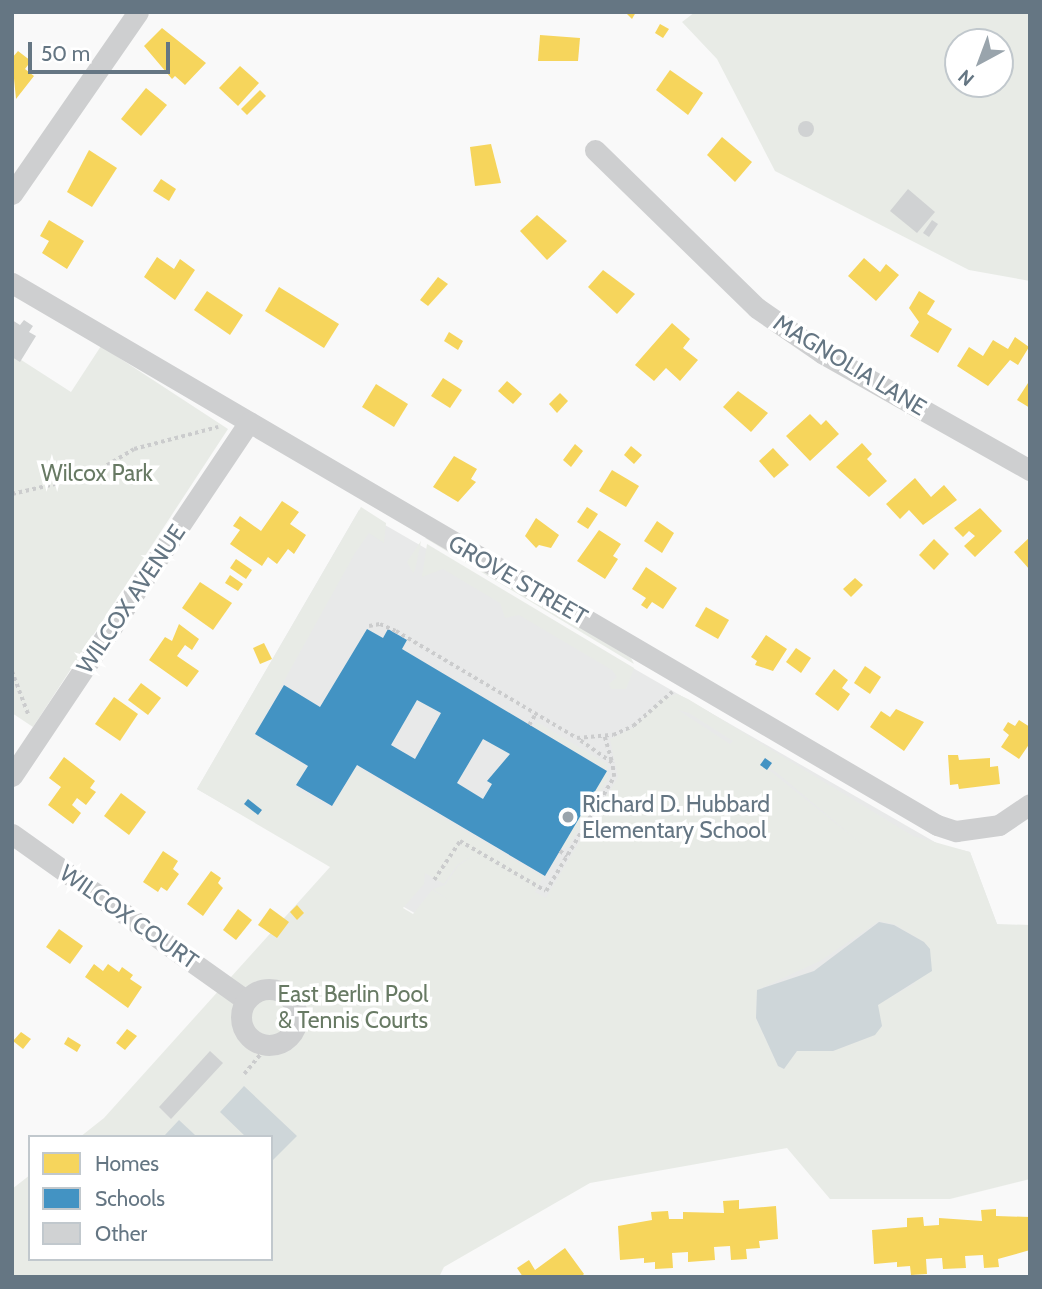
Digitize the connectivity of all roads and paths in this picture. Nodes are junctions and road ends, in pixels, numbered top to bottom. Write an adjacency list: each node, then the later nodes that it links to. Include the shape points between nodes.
1 (138, 12): 3 (street)
2 (595, 150): 7 (street, MAGNOLIA LANE, via 757,307 822,353)
3 (12, 194)
4 (12, 283): 5 (street, GROVE STREET)
5 (249, 422): 15 (street, WILCOX AVENUE); 21 (street, GROVE STREET, via 937,825 956,831 999,825)
6 (224, 426): 8 (path, via 160,440 89,477)
7 (1030, 470)
8 (12, 494)
9 (369, 625): 12 (path, via 396,631)
10 (12, 671): 15 (path)
11 (672, 692): 14 (path, via 633,726)
12 (535, 715): 13 (path); 16 (path)
13 (529, 725)
14 (605, 737): 16 (path); 17 (path)
15 (37, 738): 18 (street, WILCOX AVENUE)
16 (578, 738): 17 (path)
17 (612, 763): 20 (path, via 614,777)
18 (12, 776)
19 (590, 799): 20 (path)
20 (598, 804): 24 (path)
21 (1030, 804)
22 (12, 835): 26 (street, WILCOX COURT)
23 (560, 851): 24 (path)
24 (567, 856): 25 (path, via 546,891 460,841)
25 (434, 880)
26 (246, 1000): 27 (street, via 241,1017 246,1033); 27 (street, via 270,989 292,1001 297,1018 292,1034)
27 (268, 1045): 28 (path)
28 (244, 1074)

